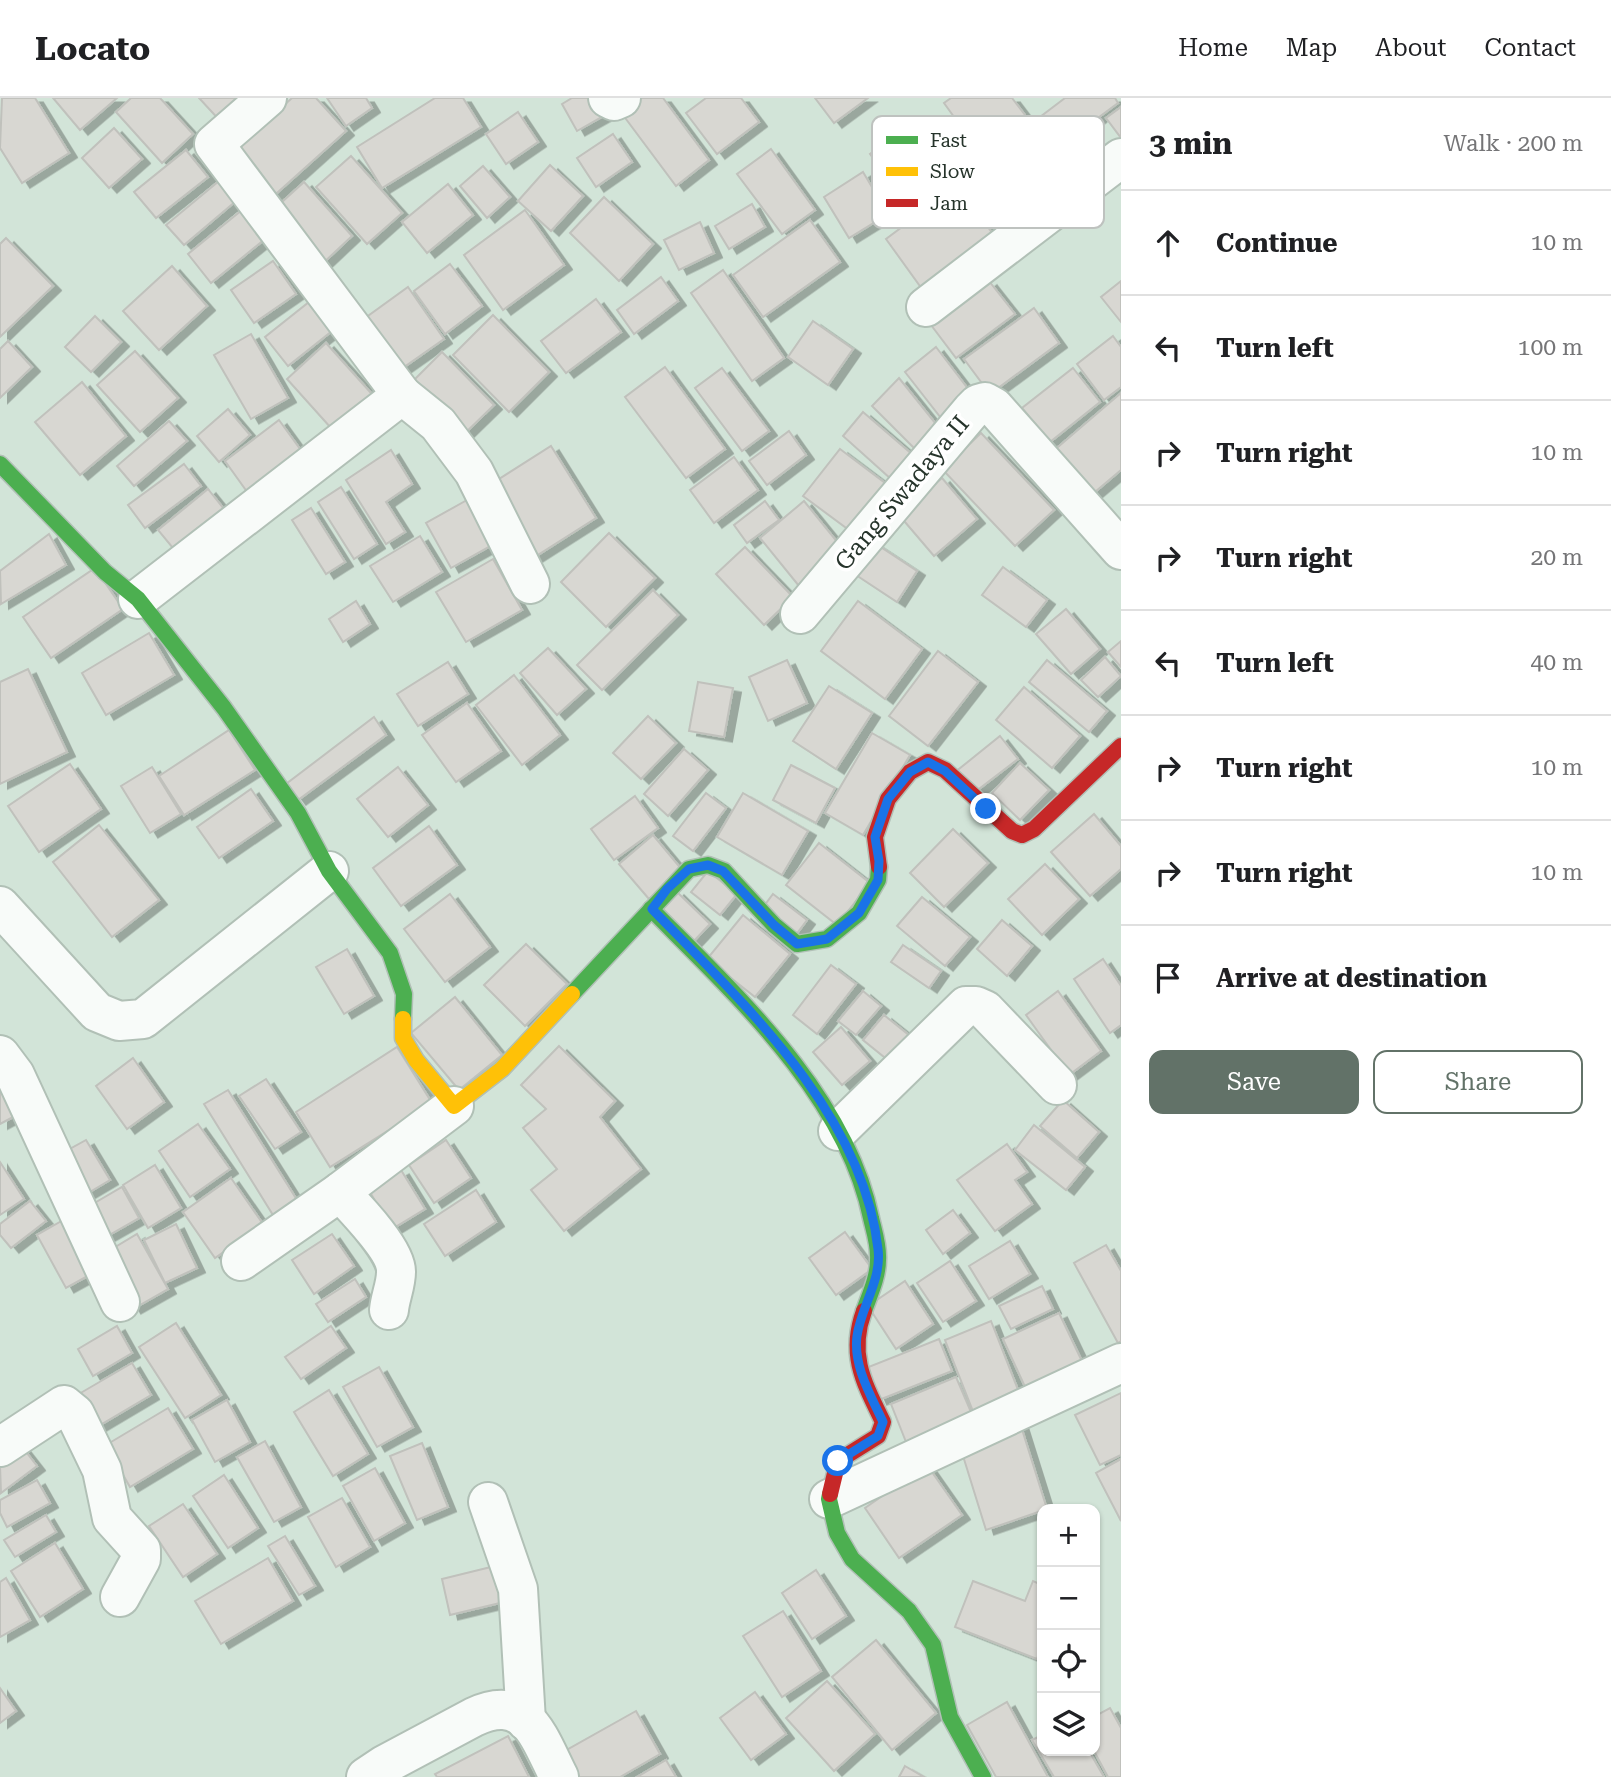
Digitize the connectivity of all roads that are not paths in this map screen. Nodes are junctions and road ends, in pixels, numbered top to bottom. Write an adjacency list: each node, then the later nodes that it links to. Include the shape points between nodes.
1 (267, 98): 8 (street, via 214,144)
2 (608, 98): 3 (street)
3 (621, 98)
4 (1121, 158): 5 (street)
5 (1104, 171)
6 (1029, 228): 7 (street)
7 (926, 307)
8 (402, 395): 11 (street, via 438,424 474,472); 12 (street)
9 (0, 464): 12 (street, via 105,572)
10 (1121, 550): 13 (street, Gang Swadaya II, via 985,402 978,404 925,464)
11 (530, 584)
12 (138, 599): 15 (street, via 224,708 298,813)
13 (800, 614)
14 (1121, 746): 17 (street, via 1034,829 1022,835 945,771 928,762 910,772 888,799 875,837 878,880 859,913 827,939 797,944 723,871 708,865 689,869)
15 (329, 871): 16 (street, via 143,1019 118,1021 97,1012); 20 (street, via 390,953 404,994 403,1038)
16 (0, 906)
17 (652, 909): 20 (street, via 502,1069); 21 (street, via 745,1005 808,1081)
18 (0, 1055): 24 (street, via 15,1074)
19 (1057, 1085): 21 (street, via 985,1010 966,1006)
20 (454, 1106): 22 (street)
21 (838, 1131): 28 (street, via 868,1198 879,1251 857,1350 863,1378 883,1422 878,1436 838,1461)
22 (340, 1192): 23 (street); 25 (street, via 395,1262)
23 (241, 1261)
24 (120, 1302)
25 (389, 1310)
26 (1121, 1363): 28 (street)
27 (0, 1447): 30 (street, via 64,1405 75,1414 102,1470 112,1518 141,1550 141,1559)
28 (829, 1499): 34 (street, via 837,1533 852,1559 909,1611 933,1645 950,1717)
29 (488, 1502): 31 (street, via 518,1589)
30 (120, 1597)
31 (526, 1721): 32 (street, via 504,1708 488,1710); 33 (street)
32 (366, 1777)
33 (559, 1777)
34 (982, 1777)

